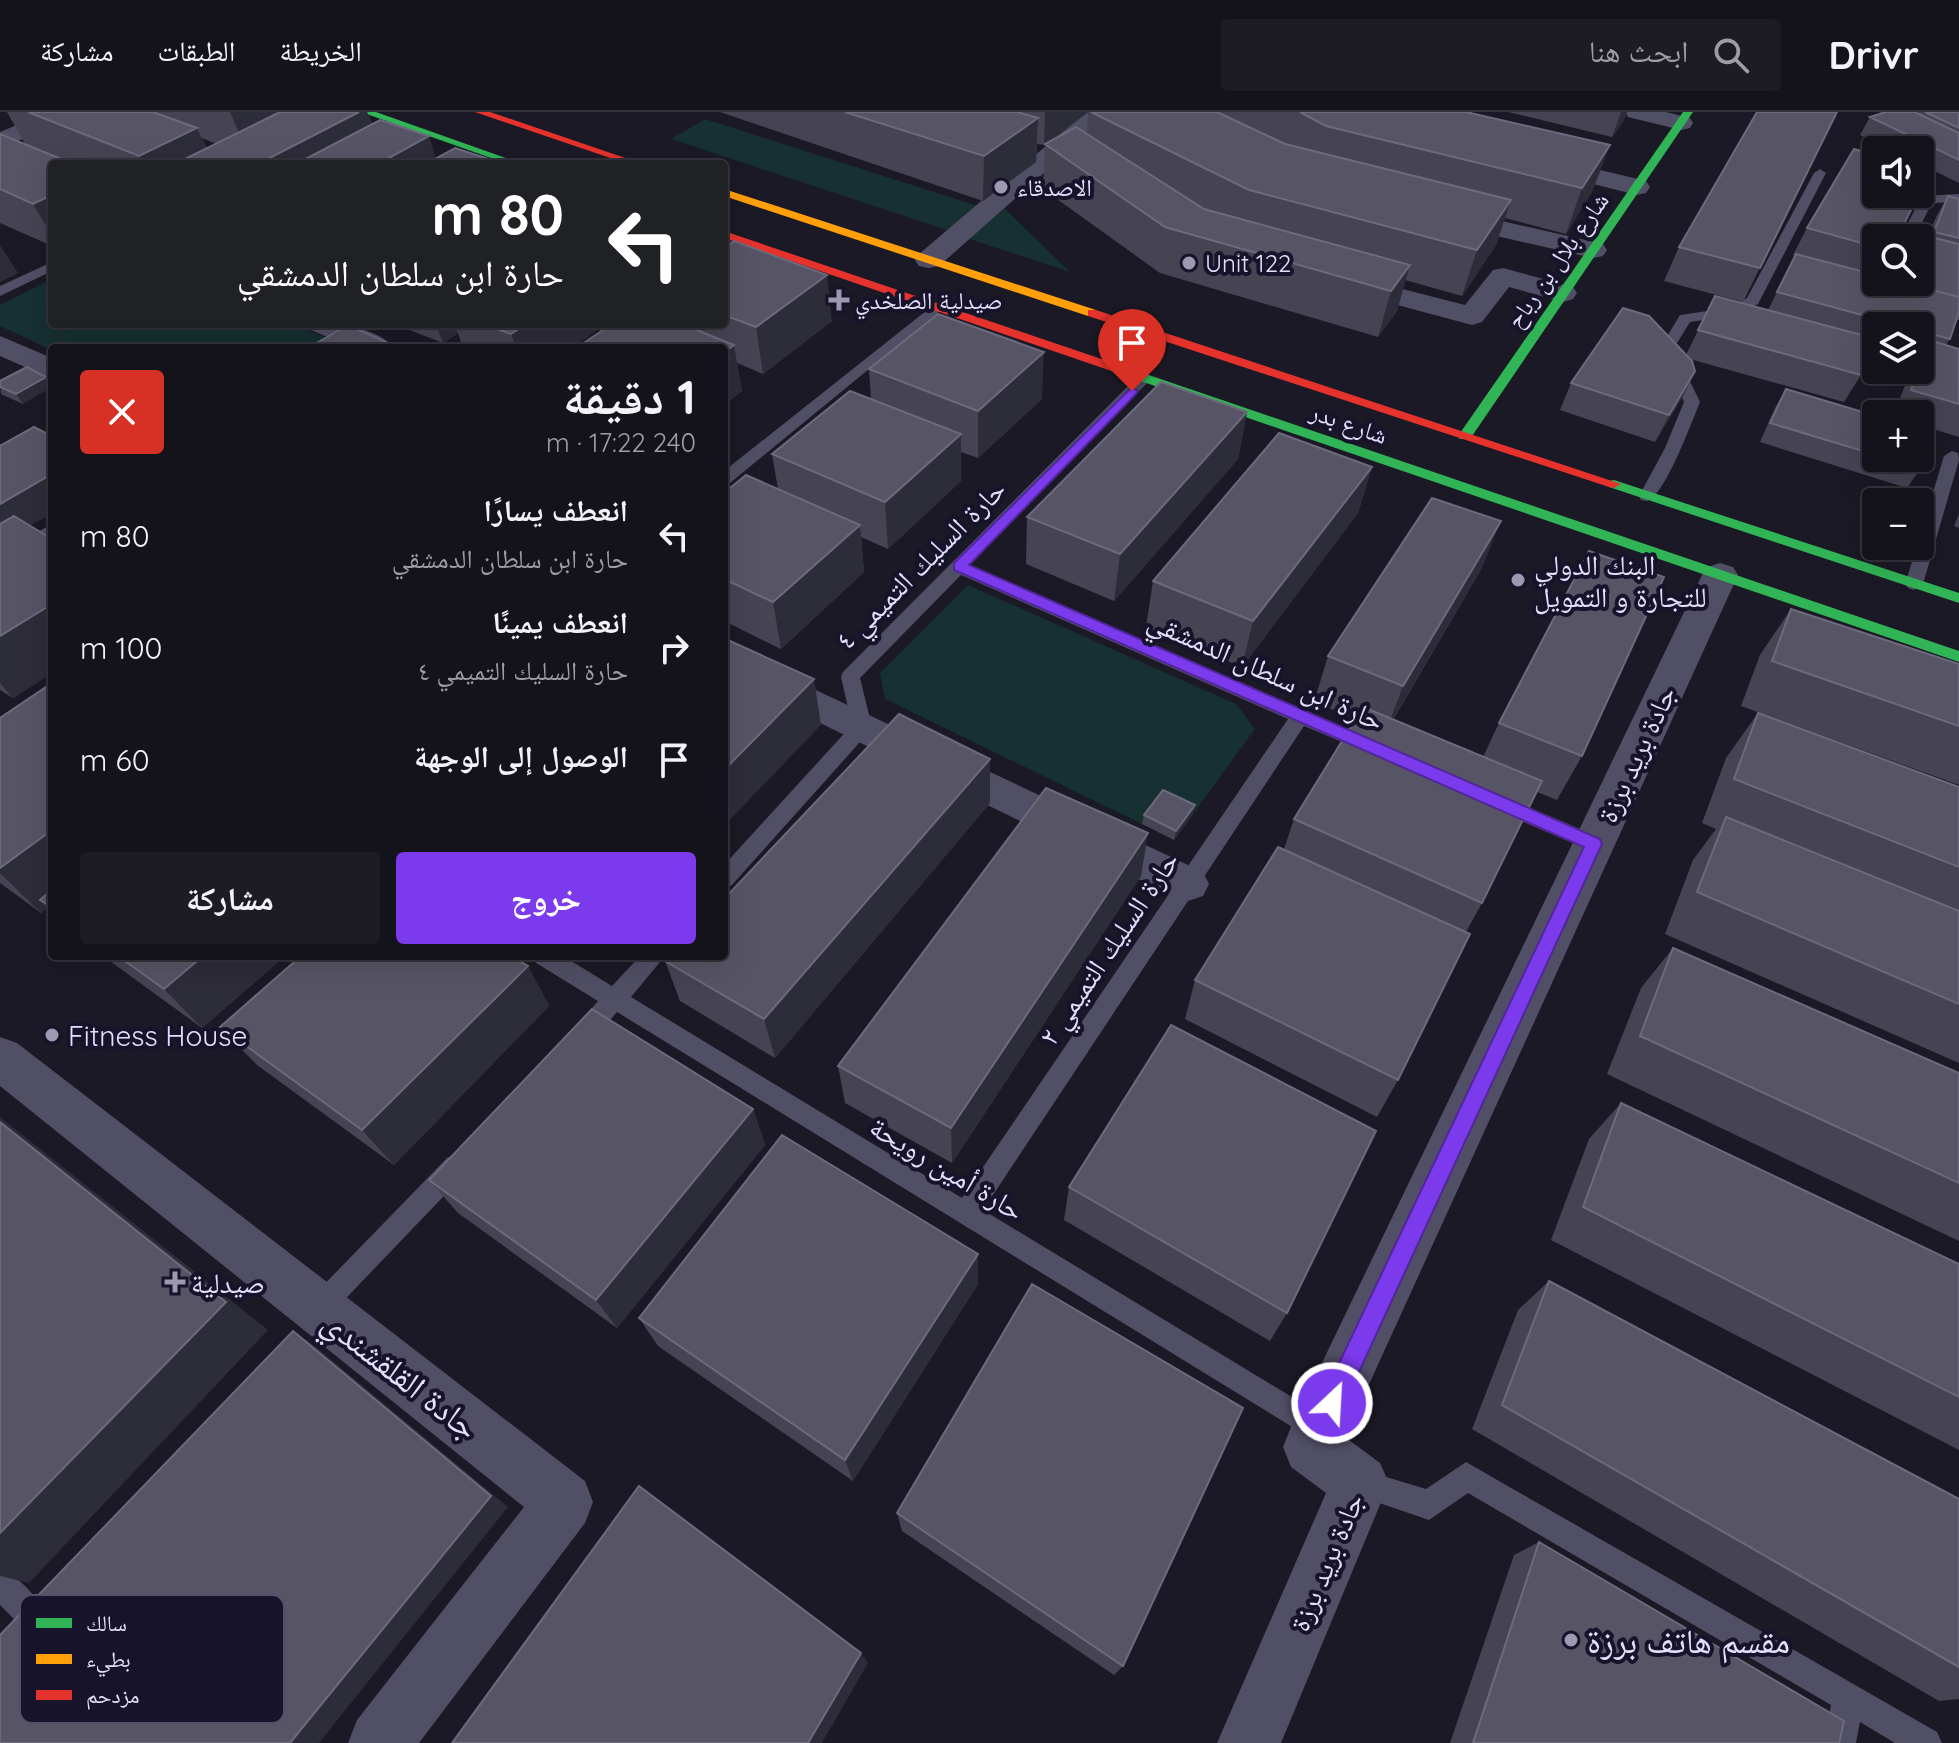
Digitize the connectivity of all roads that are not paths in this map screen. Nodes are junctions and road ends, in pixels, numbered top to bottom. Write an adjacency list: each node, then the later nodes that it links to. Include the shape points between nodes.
1 (69, 112): 7 (street)
2 (480, 112): 12 (main road)
3 (1101, 112): 10 (street)
4 (1637, 112): 6 (street)
5 (362, 114): 11 (main road)
6 (1685, 118): 14 (main road, شارع بلال بن رباح)
7 (3, 138)
8 (1022, 147): 10 (street)
9 (1515, 157): 14 (street)
10 (1058, 159): 23 (street)
11 (506, 160)
12 (626, 160)
13 (1820, 173): 37 (lane, via 1781,266 1753,301 1732,312 1685,318 1667,348 1692,402)
14 (1637, 187): 21 (main road, شارع بلال بن رباح)
15 (728, 193): 23 (main road, شارع بدر)
16 (1959, 198): 18 (lane, via 1927,199)
17 (1416, 209): 21 (street)
18 (1914, 224)
19 (728, 235): 20 (main road, شارع بدر)
20 (757, 246): 22 (lane); 28 (main road, شارع بدر)
21 (1593, 250): 27 (main road, شارع بلال بن رباح)
22 (737, 259)
23 (929, 260): 34 (main road, شارع بدر)
24 (48, 268): 26 (lane)
25 (1318, 275): 27 (street, via 1472,316 1503,276)
26 (0, 292)
27 (1563, 293): 34 (main road, شارع بلال بن رباح)
28 (936, 307): 33 (main road, شارع بدر); 36 (lane)
29 (329, 328): 30 (street)
30 (359, 344)
31 (0, 345): 32 (street)
32 (48, 368)
33 (1144, 378): 40 (lane, حارة السليك التميمي ٤); 41 (main road, شارع بدر)
34 (1465, 436): 37 (main road, شارع بدر)
35 (1952, 456): 42 (lane)
36 (728, 476)
37 (1647, 496): 42 (main road, شارع بدر)
38 (48, 531): 39 (lane)
39 (0, 561)
40 (959, 567): 46 (lane, حارة ابن سلطان الدمشقي); 47 (lane, حارة السليك التميمي ٤, via 850,677)
41 (1720, 575): 44 (main road, شارع بدر); 50 (street, جادة بريد برزة)
42 (1914, 584): 43 (main road, شارع بدر)
43 (1959, 598)
44 (1959, 657)
45 (728, 662): 47 (street)
46 (1300, 716): 48 (lane, حارة ابن سلطان الدمشقي); 52 (lane, حارة السليك التميمي ٢)
47 (862, 727): 51 (lane); 52 (street)
48 (1398, 759)
49 (1482, 795): 50 (lane)
50 (1594, 844): 61 (street, جادة بريد برزة)
51 (728, 875)
52 (1188, 884): 59 (lane, حارة السليك التميمي ٢)
53 (550, 960): 55 (lane, حارة أمين رويحة)
54 (650, 960): 55 (lane)
55 (615, 1000): 56 (lane); 59 (lane, حارة أمين رويحة)
56 (560, 1057)
57 (0, 1058): 60 (street, جادة القلقشندي)
58 (472, 1149): 60 (lane)
59 (966, 1214): 61 (lane, حارة أمين رويحة)
60 (302, 1326): 64 (street, جادة القلقشندي, via 564,1502)
61 (1320, 1430): 62 (street, جادة بريد برزة, via 1311,1447)
62 (1360, 1483): 63 (lane, via 1429,1505 1466,1476); 65 (street, جادة بريد برزة)
63 (1848, 1698): 66 (lane); 67 (lane)
64 (380, 1743)
65 (1249, 1743)
66 (1840, 1743)
67 (1926, 1743)

